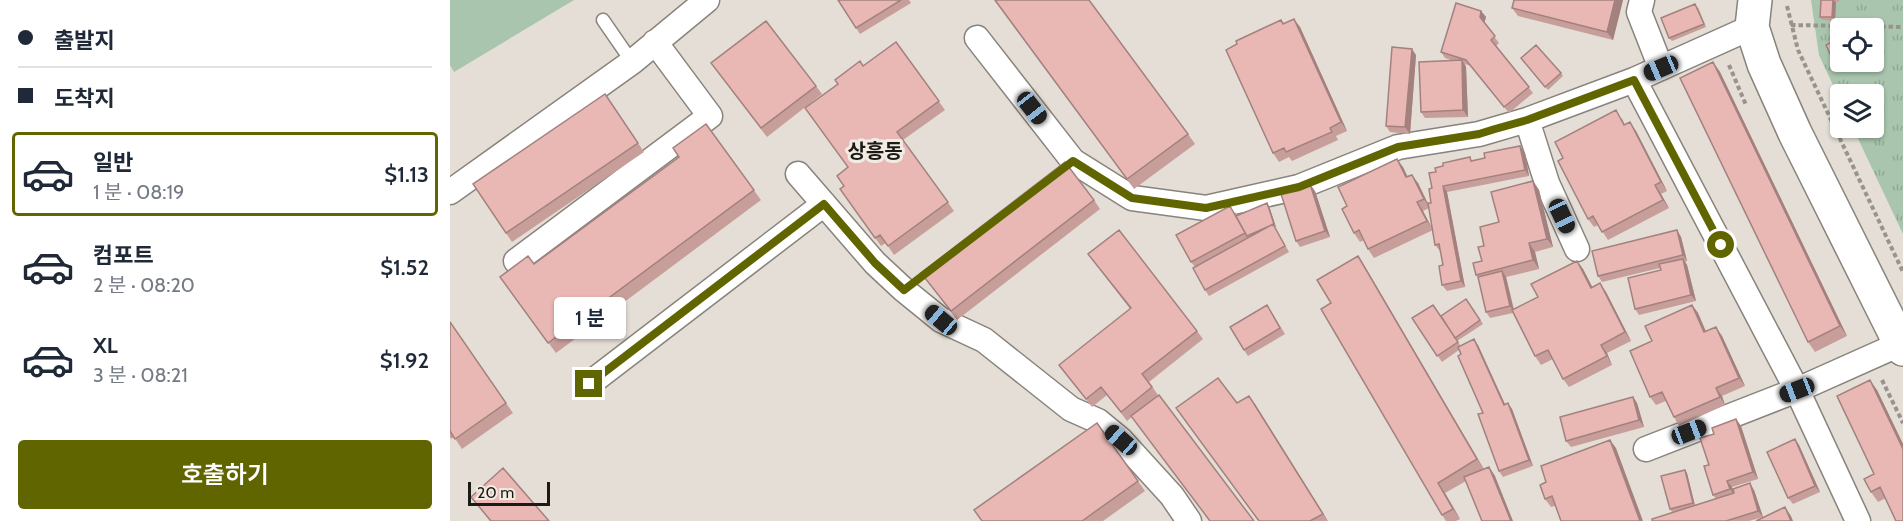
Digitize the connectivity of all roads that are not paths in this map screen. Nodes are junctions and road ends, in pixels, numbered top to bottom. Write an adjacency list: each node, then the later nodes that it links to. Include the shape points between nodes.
1 (707, 0): 6 (street)
2 (1642, 0): 8 (street, via 1640,12)
3 (1753, 14): 8 (street); 16 (street, via 1764,64)
4 (603, 20): 7 (lane)
5 (978, 38): 10 (street, via 1064,168 1132,198 1206,208 1299,187 1398,147 1479,134)
6 (655, 42): 7 (street); 15 (street, via 710,116)
7 (632, 62): 12 (street)
8 (1661, 68): 9 (street)
9 (1634, 80): 10 (street); 18 (street)
10 (1527, 120): 14 (street, via 1547,183)
11 (798, 174): 13 (street)
12 (450, 192)
13 (824, 204): 17 (street); 20 (street, via 875,263 914,283 941,320 984,340 1071,409 1098,421 1121,440 1172,496)
14 (1577, 249)
15 (516, 261)
16 (1902, 346): 18 (street)
17 (589, 384)
18 (1797, 390): 19 (street); 21 (street)
19 (1646, 448)
20 (1188, 521)
21 (1858, 521)

